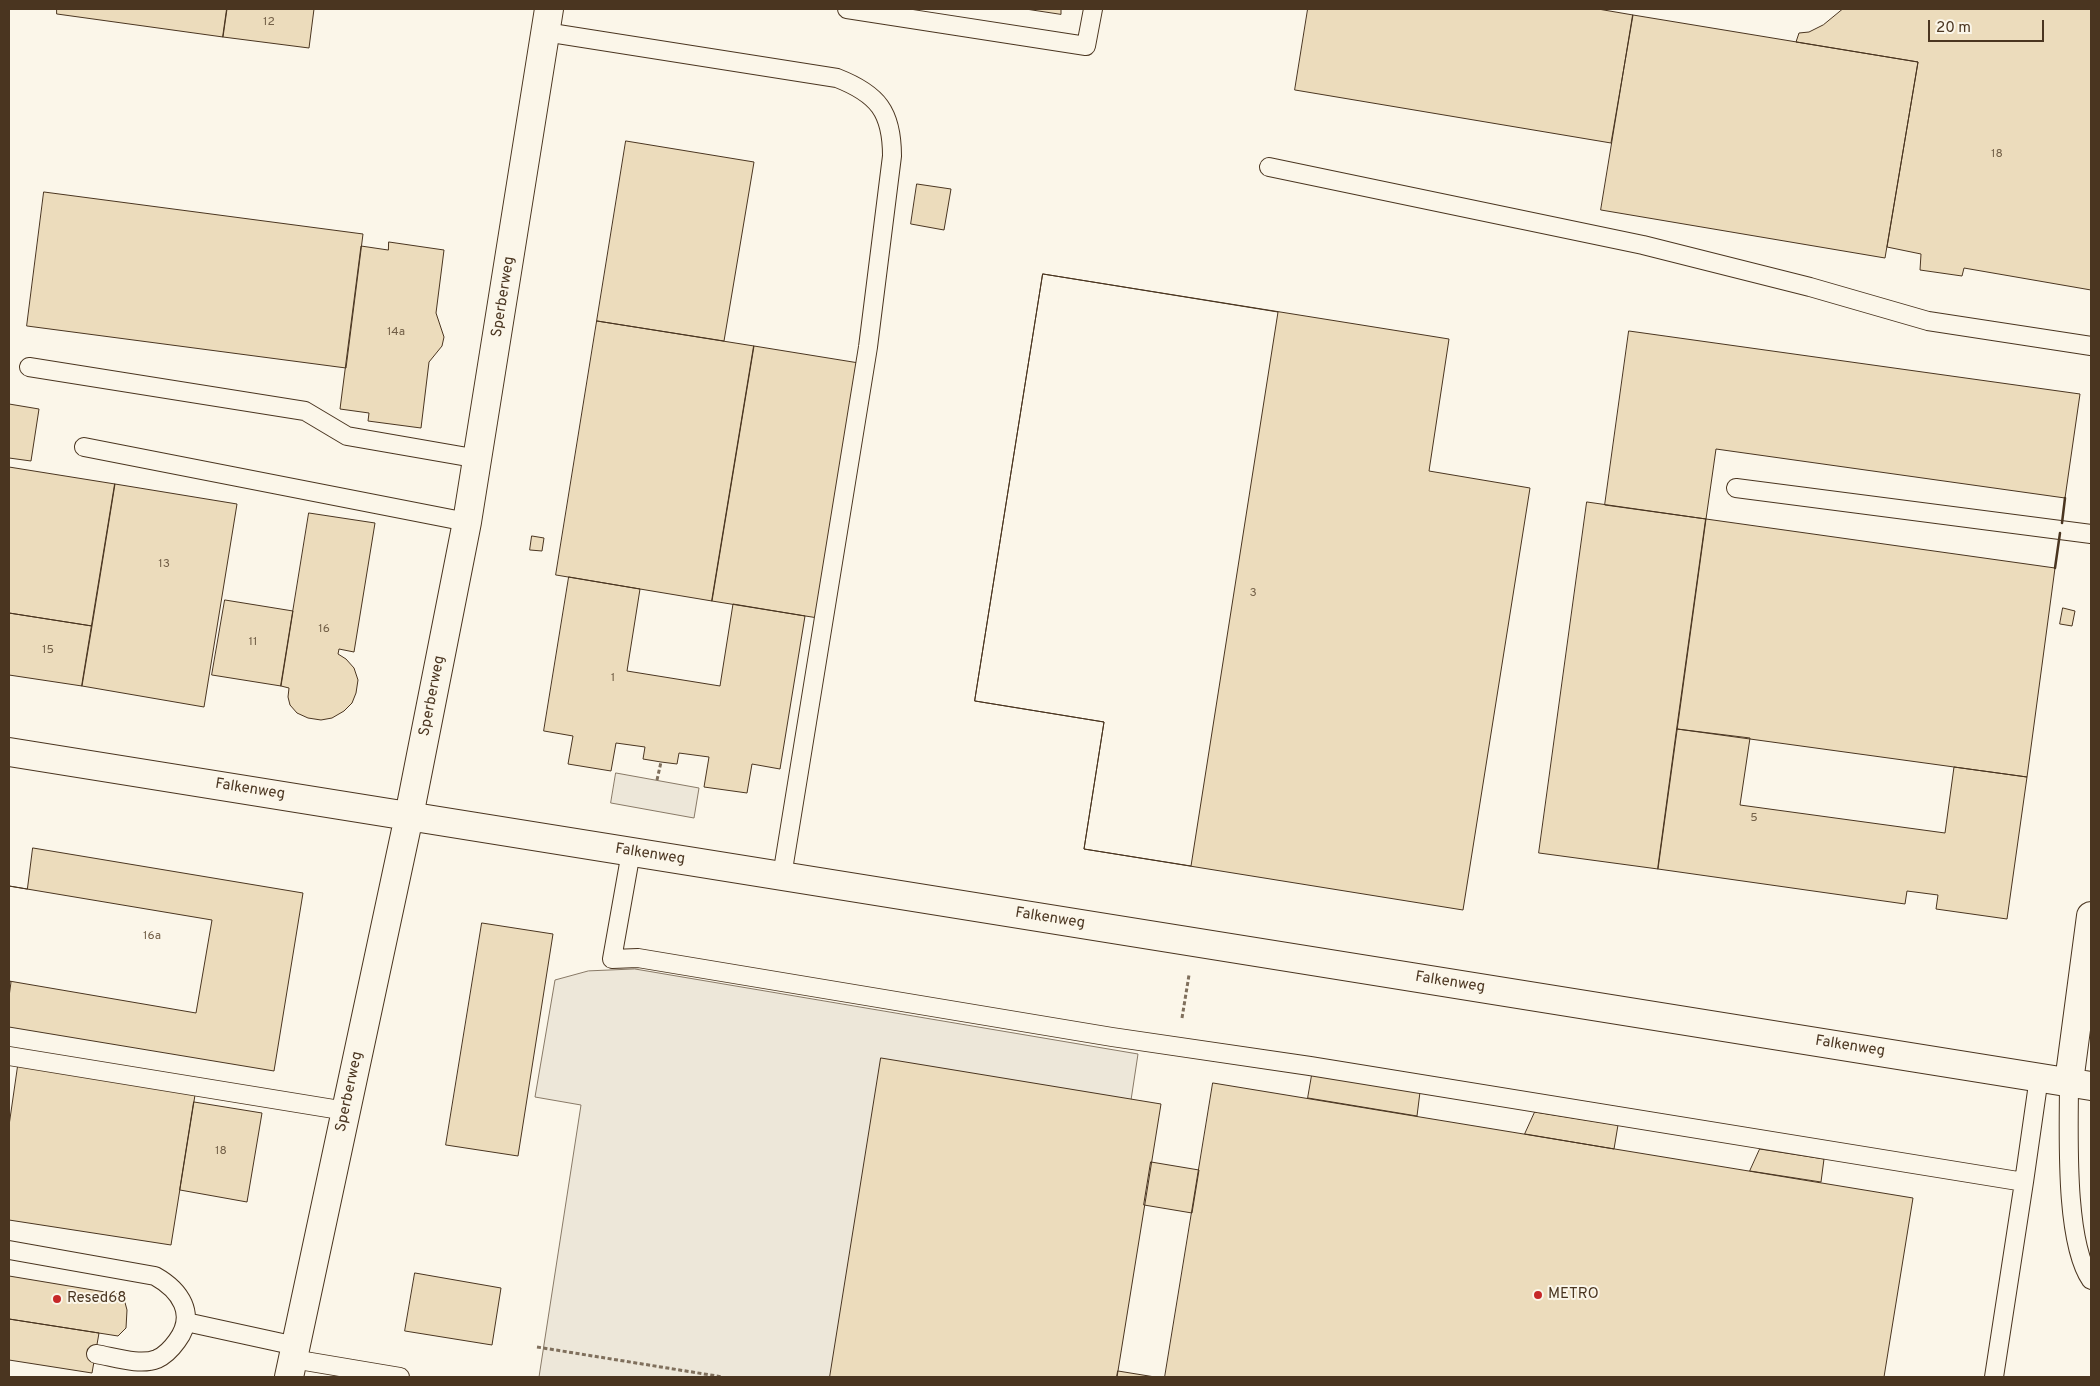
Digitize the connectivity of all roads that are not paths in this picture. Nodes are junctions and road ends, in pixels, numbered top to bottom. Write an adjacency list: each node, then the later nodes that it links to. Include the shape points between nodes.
1 (847, 9): 2 (lane, via 1086,46)
2 (1093, 9)
3 (547, 20): 8 (street, Sperberweg); 15 (lane, via 838,78 869,93 886,115 890,126 892,156 868,347)
4 (1269, 167): 5 (lane, via 1643,245 1928,321)
5 (2091, 346)
6 (29, 367): 8 (lane, via 305,411 347,436)
7 (84, 447): 10 (lane)
8 (478, 459): 10 (street, Sperberweg)
9 (1736, 488): 11 (lane)
10 (467, 522): 13 (street, Sperberweg)
11 (2091, 534)
12 (9, 752): 13 (street, Falkenweg)
13 (409, 816): 14 (street, Falkenweg); 20 (street, Sperberweg)
14 (631, 852): 15 (street, Falkenweg); 21 (lane, via 612,959 638,958 1177,1048 1310,1066)
15 (782, 876): 18 (street, Falkenweg)
16 (2091, 916): 19 (street)
17 (9, 1056): 20 (lane)
18 (2039, 1078): 19 (street, Falkenweg); 21 (lane)
19 (2080, 1084): 23 (lane, via 2070,1181 2078,1249)
20 (346, 1111): 26 (street, Sperberweg)
21 (2024, 1182): 28 (lane)
22 (9, 1250): 24 (lane, via 155,1276 168,1283 179,1295)
23 (2091, 1280)
24 (186, 1322): 25 (lane, via 181,1336 170,1350 156,1359 141,1361); 26 (lane)
25 (96, 1354)
26 (292, 1361): 27 (lane)
27 (400, 1377)
28 (1994, 1377)

